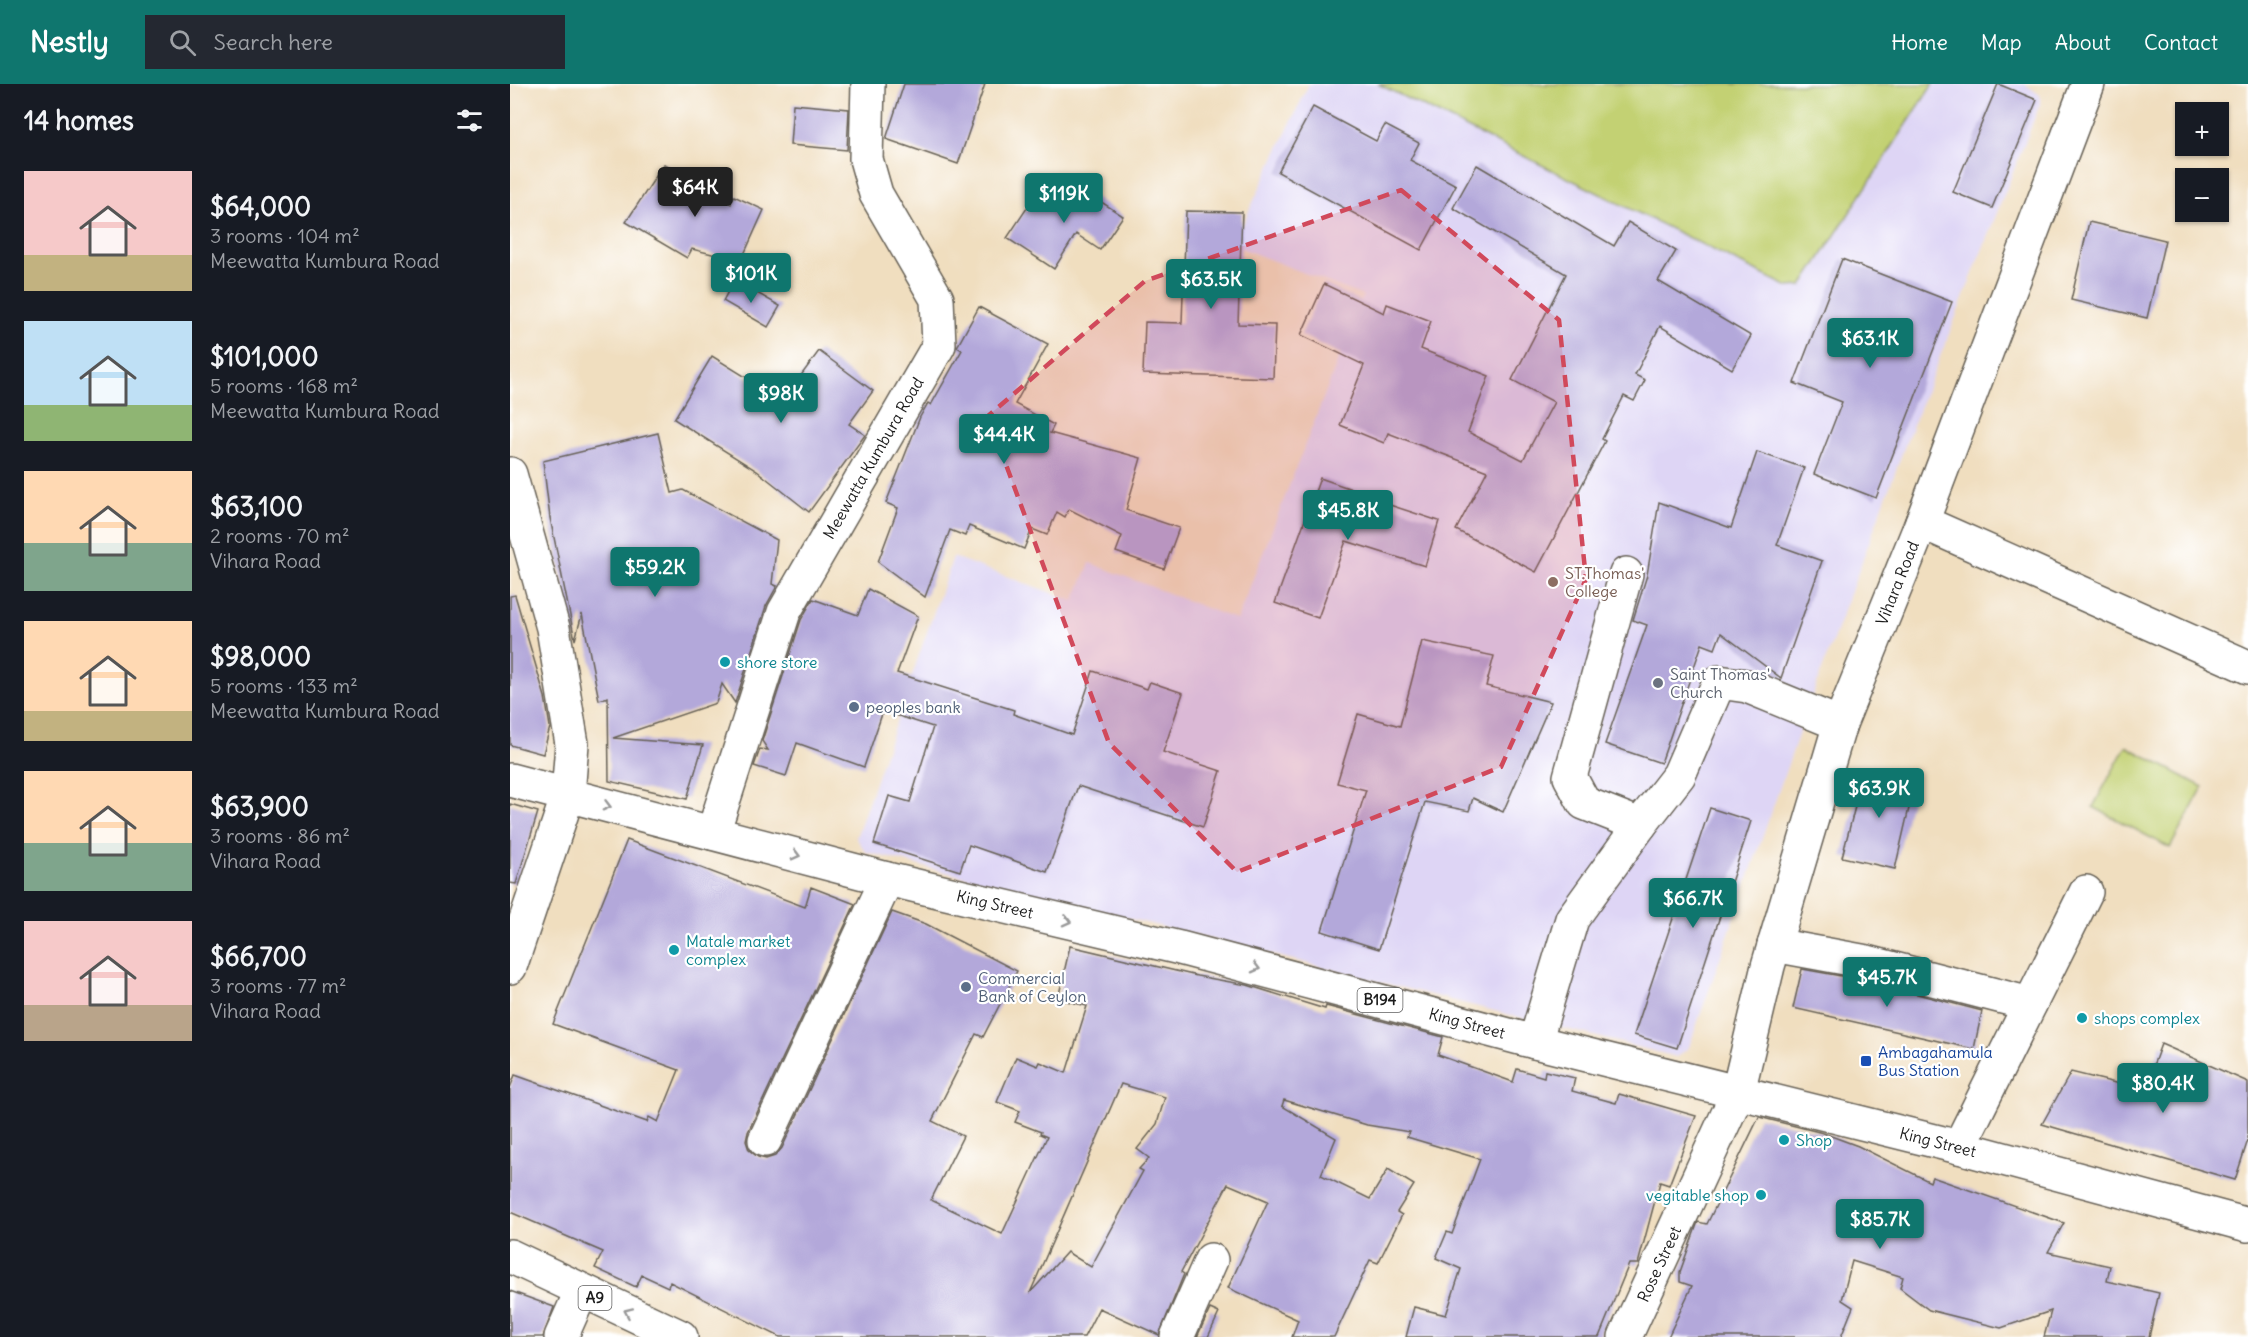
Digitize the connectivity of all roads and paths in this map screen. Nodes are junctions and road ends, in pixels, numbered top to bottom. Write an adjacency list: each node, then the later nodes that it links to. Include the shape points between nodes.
1 (868, 84): 11 (main road, Meewatta Kumbura Road, via 866,159 876,194 938,299 939,345 784,612)
2 (2088, 84): 4 (main road, Vihara Road)
3 (510, 474): 9 (main road, via 561,667 572,744)
4 (1922, 522): 6 (main road); 7 (main road, Vihara Road)
5 (1626, 574): 10 (main road, via 1570,777 1584,803)
6 (2248, 667)
7 (1840, 724): 10 (main road, via 1747,686 1719,682 1678,775); 14 (main road, Vihara Road)
8 (510, 780): 9 (main road, King Street / B194)
9 (568, 795): 11 (main road, King Street / B194, one-way to 11); 15 (main road)
10 (1640, 825): 17 (main road, via 1572,920)
11 (713, 833): 12 (main road, King Street / B194, one-way to 12)
12 (887, 879): 17 (main road, King Street / B194, one-way to 17, via 1180,948); 19 (main road)
13 (2086, 892): 16 (main road)
14 (1774, 945): 16 (main road, via 1867,962); 18 (main road, Vihara Road)
15 (510, 967)
16 (2030, 1004): 20 (main road)
17 (1535, 1042): 18 (main road, King Street / B194)
18 (1738, 1092): 20 (main road, King Street / B194); 28 (main road, Rose Street)
19 (765, 1140)
20 (1959, 1148): 21 (main road, King Street / B194)
21 (2248, 1225)
22 (510, 1256): 24 (main road, A9)
23 (1211, 1260): 27 (main road)
24 (581, 1292): 25 (main road); 26 (main road, A9, one-way to 24)
25 (561, 1337)
26 (681, 1337)
27 (1177, 1337)
28 (1625, 1337)

